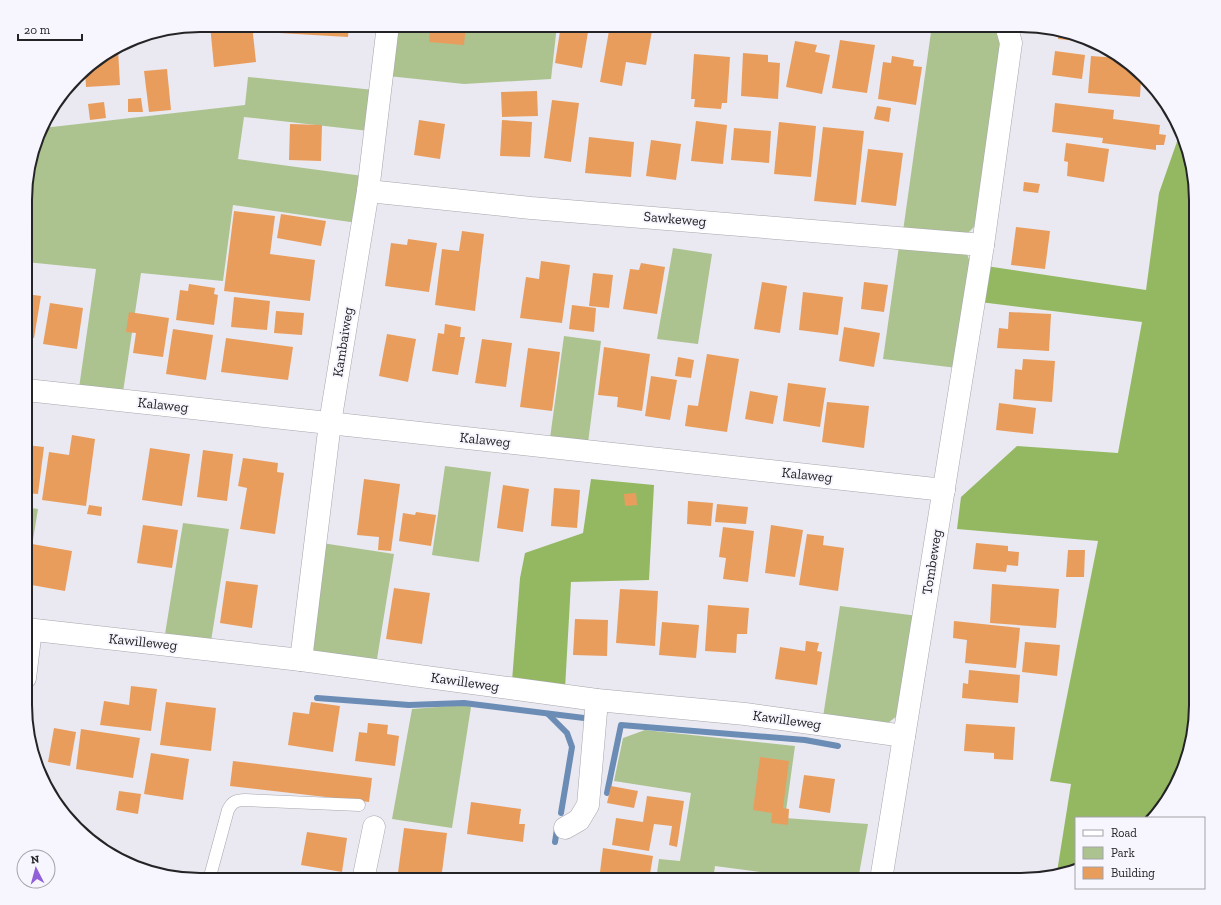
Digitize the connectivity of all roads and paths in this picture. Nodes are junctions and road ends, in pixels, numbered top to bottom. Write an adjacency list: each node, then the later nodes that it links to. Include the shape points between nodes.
1 (387, 32): 3 (street, Kambaiweg)
2 (1008, 32): 4 (street, Tombeweg, via 1011,43)
3 (368, 191): 4 (street, Sawkeweg, via 532,208); 6 (street, Kambaiweg)
4 (983, 245): 7 (street, Tombeweg)
5 (32, 391): 6 (street, Kalaweg)
6 (330, 423): 7 (street, Kalaweg); 9 (street, Kambaiweg)
7 (944, 490): 11 (street, Tombeweg)
8 (32, 629): 9 (street, Kawilleweg)
9 (301, 660): 10 (street, Kawilleweg)
10 (597, 700): 11 (street, Kawilleweg, via 745,714); 14 (street, via 588,805 579,820)
11 (904, 736): 17 (street, Tombeweg)
12 (359, 805): 15 (lane, via 236,800 228,810)
13 (374, 828): 16 (street)
14 (566, 828)
15 (211, 873)
16 (364, 873)
17 (882, 873)

